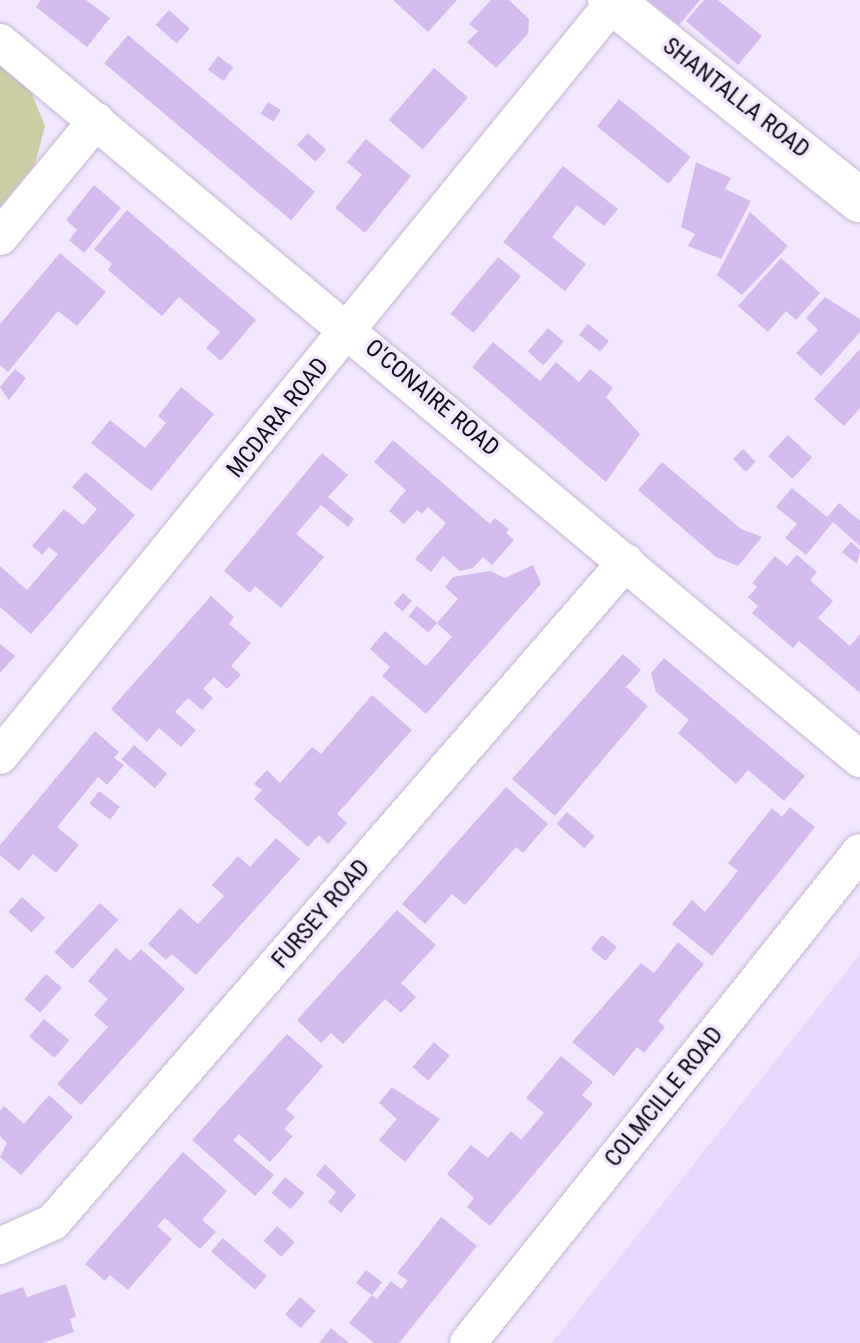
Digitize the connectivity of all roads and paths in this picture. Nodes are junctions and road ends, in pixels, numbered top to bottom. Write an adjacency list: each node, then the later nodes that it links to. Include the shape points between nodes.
1 (612, 2): 4 (street, SHANTALLA ROAD); 6 (street, MCDARA ROAD)
2 (0, 42): 3 (street, O'CONAIRE ROAD)
3 (96, 121): 5 (street); 6 (street, O'CONAIRE ROAD)
4 (860, 200)
5 (0, 237)
6 (350, 329): 7 (street, O'CONAIRE ROAD); 8 (street, MCDARA ROAD)
7 (626, 562): 9 (street, O'CONAIRE ROAD); 11 (street, FURSEY ROAD, via 53,1222)
8 (0, 756)
9 (860, 759)
10 (860, 852): 12 (street, COLMCILLE ROAD)
11 (0, 1246)
12 (468, 1343)

